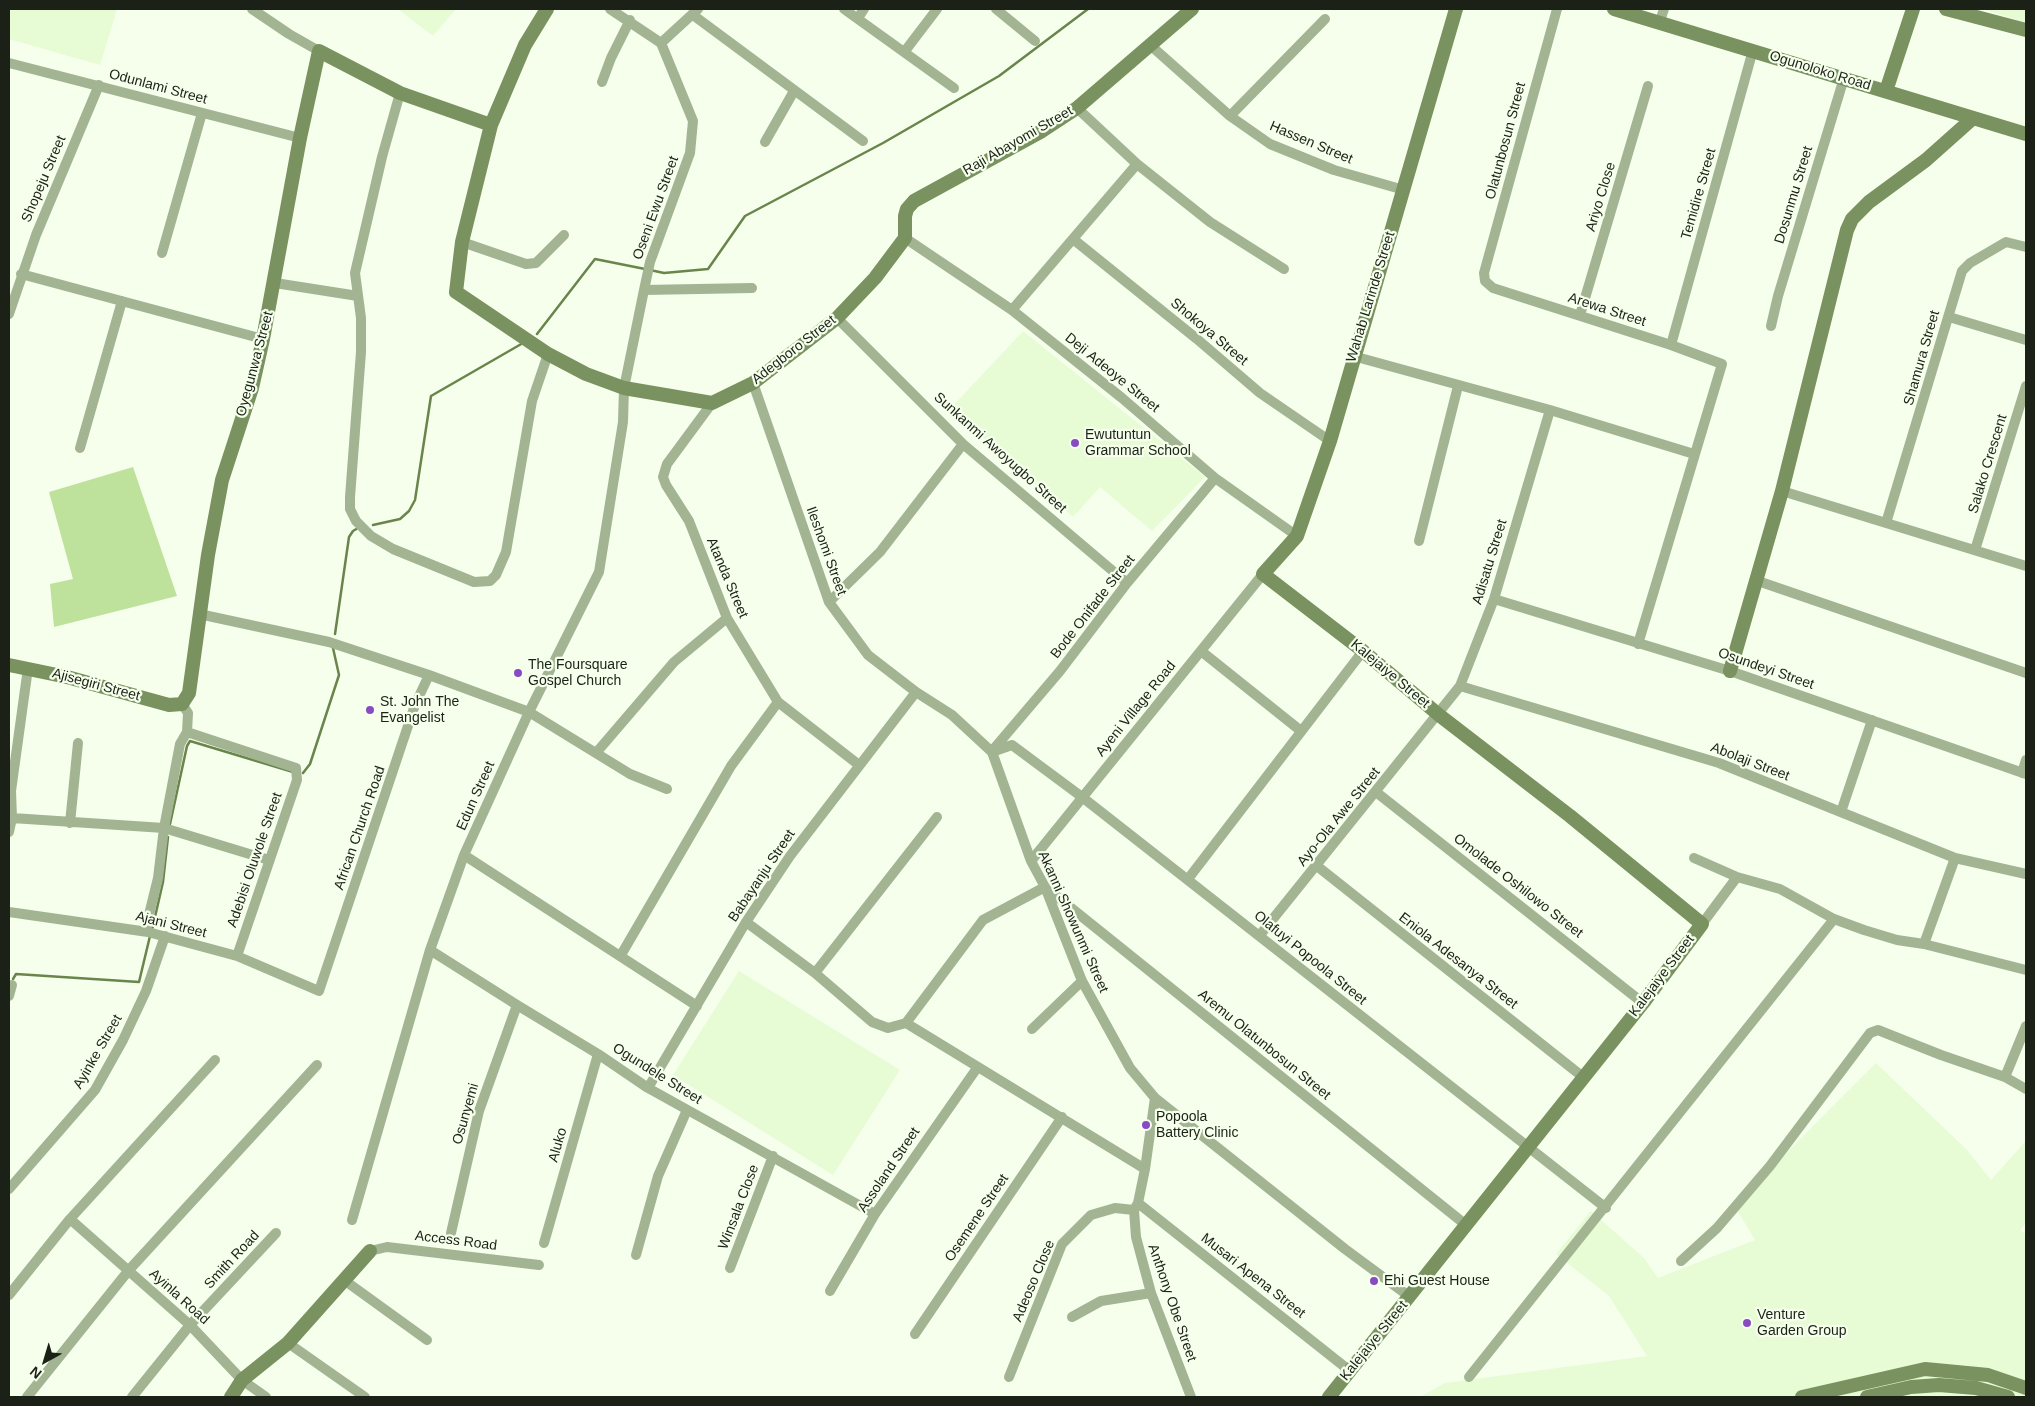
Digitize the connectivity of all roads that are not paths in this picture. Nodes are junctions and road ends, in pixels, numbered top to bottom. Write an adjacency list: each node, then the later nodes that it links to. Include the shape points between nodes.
1 (252, 9): 24 (street)
2 (547, 9): 39 (street, via 525,45)
3 (610, 9): 18 (street)
4 (844, 9): 16 (street)
5 (864, 9): 16 (street)
6 (937, 9): 25 (street)
7 (996, 9): 20 (street)
8 (1192, 9): 22 (street, Raji Abayomi Street)
9 (1456, 9): 45 (street, Wahab Larinde Street)
10 (1557, 9): 54 (street, Olatunbosun Street, via 1484,272)
11 (1614, 9): 15 (street, Ogunoloko Road)
12 (1913, 9): 33 (street)
13 (1946, 9): 19 (street)
14 (695, 12): 21 (street); 32 (street)
15 (1662, 15): 23 (street, Ogunoloko Road)
16 (858, 18): 25 (street)
17 (1325, 19): 37 (street)
18 (630, 20): 21 (street); 28 (street)
19 (2026, 30)
20 (1036, 41)
21 (661, 43): 57 (street, Oseni Ewu Street, via 693,121 690,153 650,262)
22 (1149, 44): 35 (street, Raji Abayomi Street); 37 (street, Hassen Street)
23 (1753, 50): 27 (street, Ogunoloko Road); 68 (street, Temidire Street)
24 (319, 51): 34 (street); 41 (street, Oyegunwa Street)
25 (905, 52): 31 (street)
26 (9, 63): 29 (street, Odunlami Street)
27 (1844, 78): 33 (street, Ogunoloko Road); 65 (street, Dosunmu Street)
28 (602, 82)
29 (99, 85): 36 (street, Odunlami Street); 53 (street, Shopeju Street)
30 (1648, 86): 62 (street, Ariyo Close)
31 (954, 88)
32 (794, 91): 42 (street); 43 (street)
33 (1886, 91): 38 (street, Ogunoloko Road)
34 (400, 93): 39 (street); 58 (street, via 355,272)
35 (1077, 108): 44 (street); 47 (street, Raji Abayomi Street, via 1042,131 914,201 905,216)
36 (202, 113): 41 (street, Odunlami Street); 51 (street)
37 (1230, 116): 45 (street, Hassen Street, via 1270,144 1334,170)
38 (1972, 119): 40 (street, Ogunoloko Road); 82 (street, via 1852,219)
39 (491, 125): 49 (street)
40 (2026, 134)
41 (300, 138): 55 (street, Oyegunwa Street)
42 (863, 141)
43 (765, 142)
44 (1137, 164): 48 (street); 52 (street, via 1210,222)
45 (1404, 190): 70 (street, Wahab Larinde Street)
46 (564, 235): 49 (street, via 536,264 526,264)
47 (905, 238): 60 (street, Deji Adeoye Street); 64 (street, Adegboro Street, via 875,278)
48 (1073, 239): 60 (street); 77 (street, Shokoya Street, via 1260,393)
49 (462, 242): 69 (street, via 456,292)
50 (2026, 247): 63 (street, Shamura Street, via 2006,242 1970,263 1962,271)
51 (162, 253)
52 (1284, 269)
53 (21, 274): 59 (street); 61 (street, Shopeju Street)
54 (1485, 281): 62 (street, Arewa Street, via 1493,288)
55 (275, 283): 58 (street); 66 (street, Oyegunwa Street)
56 (752, 288): 57 (street)
57 (644, 290): 74 (street, Oseni Ewu Street)
58 (358, 296): 69 (street, via 361,352 350,509 370,536 393,550 474,582 490,581 502,566 532,401)
59 (122, 302): 66 (street); 79 (street)
60 (1012, 310): 81 (street, Deji Adeoye Street)
61 (9, 314)
62 (1580, 315): 68 (street, Arewa Street)
63 (1949, 317): 67 (street); 83 (street, Shamura Street)
64 (837, 318): 71 (street, Adegboro Street); 78 (street, Sunkanmi Awoyugbo Street)
65 (1772, 323)
66 (264, 339): 93 (street, Oyegunwa Street, via 222,480)
67 (2026, 340)
68 (1671, 345): 80 (street, Arewa Street, via 1722,364)
69 (548, 354): 74 (street, via 586,374)
70 (1353, 356): 72 (street); 77 (street, Wahab Larinde Street)
71 (754, 383): 75 (street, Adegboro Street); 92 (street, Ileshomi Street)
72 (1458, 386): 76 (street); 85 (street)
73 (2026, 386): 86 (street, Salako Crescent)
74 (624, 388): 75 (street); 107 (street, Edun Street, via 623,422 599,572)
75 (712, 403): 94 (street, Atanda Street, via 667,464 663,477 689,520)
76 (1550, 410): 80 (street); 91 (street, Adisatu Street)
77 (1330, 441): 84 (street, Wahab Larinde Street)
78 (963, 444): 90 (street, Sunkanmi Awoyugbo Street); 92 (street, via 880,552)
79 (80, 448)
80 (1694, 454): 95 (street)
81 (1215, 478): 84 (street, Deji Adeoye Street); 90 (street, Bode Onifade Street)
82 (1782, 491): 83 (street); 89 (street)
83 (1886, 523): 86 (street)
84 (1297, 536): 88 (street, Wahab Larinde Street)
85 (1419, 541)
86 (1975, 550): 87 (street)
87 (2026, 566)
88 (1263, 574): 96 (street, Ayeni Village Road); 97 (street, Kalejaiye Street)
89 (1755, 580): 100 (street); 101 (street)
90 (1127, 583): 113 (street, Bode Onifade Street, via 1060,671)
91 (1494, 599): 95 (street, Osundeyi Street); 103 (street, Adisatu Street)
92 (829, 602): 104 (street, Ileshomi Street, via 868,655)
93 (199, 614): 102 (street, via 329,642); 106 (street, Oyegunwa Street, via 189,693)
94 (727, 618): 105 (street, Atanda Street); 114 (street, via 674,662)
95 (1638, 644): 100 (street, Osundeyi Street)
96 (1201, 651): 110 (street); 120 (street, Ayeni Village Road)
97 (1363, 651): 108 (street, Kalejaiye Street); 110 (street)
98 (9, 665): 99 (street, Ajisegiri Street)
99 (28, 668): 106 (street, Ajisegiri Street, via 169,705); 123 (street, via 11,791)
100 (1730, 671): 109 (street, Osundeyi Street)
101 (2026, 673)
102 (429, 674): 107 (street); 151 (street, African Church Road, via 415,706)
103 (1460, 686): 108 (street, Adisatu Street); 121 (street, Abolaji Street, via 1719,763)
104 (916, 692): 113 (street, Ileshomi Street, via 952,715); 116 (street, Babayanju Street)
105 (778, 702): 116 (street, Atanda Street); 145 (street, via 731,766)
106 (182, 704): 111 (street, via 188,713)
107 (529, 712): 114 (street); 127 (street, Edun Street)
108 (1439, 715): 119 (street, Ayo-Ola Awe Street); 140 (street, Kalejaiye Street)
109 (1872, 720): 117 (street, Osundeyi Street); 121 (street)
110 (1301, 731): 135 (street)
111 (187, 732): 125 (street, Ayinke Street, via 180,744); 130 (street, Adebisi Oluwole Street, via 296,768 297,780)
112 (78, 743): 124 (street)
113 (992, 752): 120 (street, Olafuyi Popoola Street, via 1012,745); 131 (street, Akanni Showunmi Street)
114 (596, 753): 118 (street, via 630,774)
115 (2026, 760): 117 (street)
116 (859, 765): 139 (street, Babayanju Street, via 790,856)
117 (2024, 774)
118 (667, 789)
119 (1376, 792): 132 (street, Ayo-Ola Awe Street); 153 (street, Omolade Oshilowo Street)
120 (1082, 797): 131 (street, Ayeni Village Road); 135 (street, Olafuyi Popoola Street)
121 (1841, 812): 129 (street, Abolaji Street)
122 (937, 817): 148 (street)
123 (12, 818): 124 (street); 126 (street)
124 (70, 823): 125 (street)
125 (164, 828): 130 (street); 141 (street, Ayinke Street)
126 (9, 832)
127 (464, 855): 144 (street, Edun Street); 145 (street)
128 (1694, 858): 134 (street)
129 (1954, 858): 133 (street, Abolaji Street); 143 (street)
130 (269, 860): 146 (street, Adebisi Oluwole Street)
131 (1030, 861): 136 (street, Akanni Showunmi Street)
132 (1317, 866): 142 (street, Ayo-Ola Awe Street); 163 (street, Eniola Adesanya Street)
133 (2026, 874)
134 (1737, 877): 138 (street, via 1780,889); 140 (street)
135 (1188, 879): 142 (street, Olafuyi Popoola Street)
136 (1045, 887): 149 (street, Akanni Showunmi Street); 156 (street, via 983,920); 179 (street, Aremu Olatunbosun Street)
137 (9, 912): 141 (street, Ajani Street)
138 (1834, 918): 143 (street, via 1897,940); 175 (street)
139 (746, 922): 148 (street); 155 (street, Babayanju Street)
140 (1702, 924): 153 (street, Kalejaiye Street)
141 (153, 933): 146 (street, Ajani Street); 173 (street, Ayinke Street, via 142,999 95,1090)
142 (1260, 935): 170 (street, Olafuyi Popoola Street)
143 (1924, 944): 147 (street)
144 (430, 950): 154 (street, Ogundele Street); 178 (street, Edun Street)
145 (621, 955): 155 (street)
146 (237, 956): 151 (street, Ajani Street)
147 (2026, 970)
148 (815, 973): 156 (street, via 872,1022 888,1028)
149 (1082, 982): 158 (street); 167 (street, Akanni Showunmi Street, via 1130,1068)
150 (12, 985): 152 (street)
151 (319, 991)
152 (9, 996)
153 (1643, 1003): 163 (street, Kalejaiye Street)
154 (517, 1005): 159 (street, Ogundele Street); 181 (street, Osunyemi, via 480,1111)
155 (698, 1006): 165 (street, Babayanju Street)
156 (906, 1023): 162 (street)
157 (2026, 1026): 164 (street)
158 (1032, 1028)
159 (598, 1054): 165 (street, Ogundele Street); 182 (street, Aluko)
160 (215, 1060): 177 (street)
161 (317, 1065): 188 (street)
162 (976, 1068): 169 (street); 176 (street, Assoland Street)
163 (1583, 1077): 170 (street, Kalejaiye Street)
164 (2005, 1077): 166 (street); 185 (street, via 1878,1030 1870,1033 1770,1166 1717,1228)
165 (648, 1088): 168 (street, Ogundele Street)
166 (2026, 1089)
167 (1155, 1098): 172 (street, Anthony Obe Street); 193 (street, Akanni Showunmi Street)
168 (687, 1110): 171 (street, Ogundele Street); 184 (street, via 658,1176)
169 (1062, 1116): 172 (street); 196 (street, Osemene Street)
170 (1528, 1148): 175 (street, Olafuyi Popoola Street); 179 (street, Kalejaiye Street)
171 (773, 1156): 176 (street, Ogundele Street); 187 (street, Winsala Close)
172 (1145, 1169): 174 (street, Anthony Obe Street)
173 (9, 1189)
174 (1136, 1206): 191 (street, Anthony Obe Street, via 1136,1236); 199 (street, Musari Apena Street); 200 (street, Adeoso Close, via 1115,1208 1091,1216 1062,1244)
175 (1606, 1208): 201 (street)
176 (875, 1214): 190 (street, Assoland Street)
177 (70, 1219): 188 (street, Ayinla Road); 192 (street)
178 (352, 1220)
179 (1466, 1225): 193 (street, Kalejaiye Street)
180 (276, 1233): 195 (street, Smith Road)
181 (451, 1233)
182 (544, 1243)
183 (370, 1251): 186 (street, Access Road, via 387,1247); 189 (street)
184 (636, 1255)
185 (1682, 1261)
186 (539, 1265)
187 (730, 1268)
188 (129, 1270): 195 (street, Ayinla Road); 204 (street)
189 (344, 1280): 197 (street); 198 (street)
190 (830, 1291)
191 (1152, 1293): 194 (street, via 1102,1301); 209 (street, Anthony Obe Street)
192 (9, 1295)
193 (1410, 1297): 199 (street, Kalejaiye Street)
194 (1072, 1317)
195 (190, 1325): 202 (street, Ayinla Road); 205 (street, Smith Road)
196 (915, 1334)
197 (427, 1340)
198 (288, 1344): 202 (street); 208 (street)
199 (1350, 1371): 210 (street, Kalejaiye Street)
200 (1009, 1377)
201 (1469, 1377)
202 (242, 1380): 206 (street); 207 (street, Ayinla Road)
203 (2026, 1388): 211 (street, via 1988,1375 1924,1369)
204 (27, 1397)
205 (132, 1397)
206 (231, 1397)
207 (266, 1397)
208 (365, 1397)
209 (1191, 1397)
210 (1329, 1397)
211 (1802, 1397)
212 (1867, 1397): 213 (street, via 1911,1387 1939,1385 1976,1388)
213 (2008, 1397)

